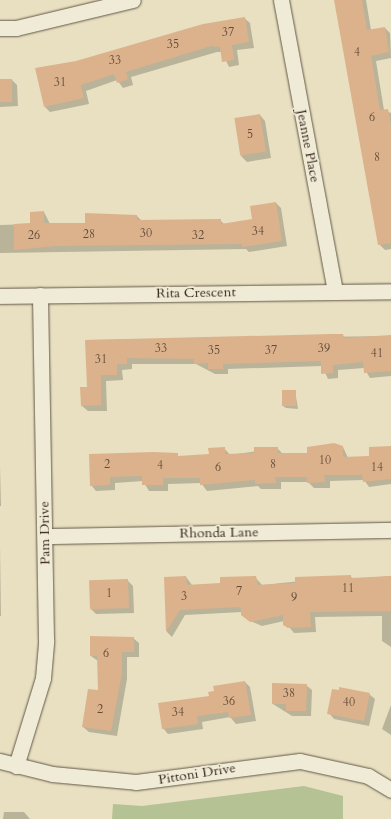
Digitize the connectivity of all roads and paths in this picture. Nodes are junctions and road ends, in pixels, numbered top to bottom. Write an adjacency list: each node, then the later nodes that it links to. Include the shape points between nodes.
1 (133, 0): 3 (street, via 23,26)
2 (281, 0): 5 (street, Jeanne Place)
3 (0, 28)
4 (391, 290): 5 (street, Rita Crescent)
5 (335, 291): 6 (street, Rita Crescent)
6 (40, 295): 7 (street, Rita Crescent); 9 (street, Pam Drive)
7 (0, 296)
8 (391, 530): 9 (street, Rhonda Lane)
9 (46, 536): 11 (street, Pam Drive, via 44,678)
10 (0, 761): 11 (street, Pittoni Drive)
11 (16, 766): 12 (street, Pittoni Drive, via 52,774 136,782 300,761 368,776)
12 (391, 790)

